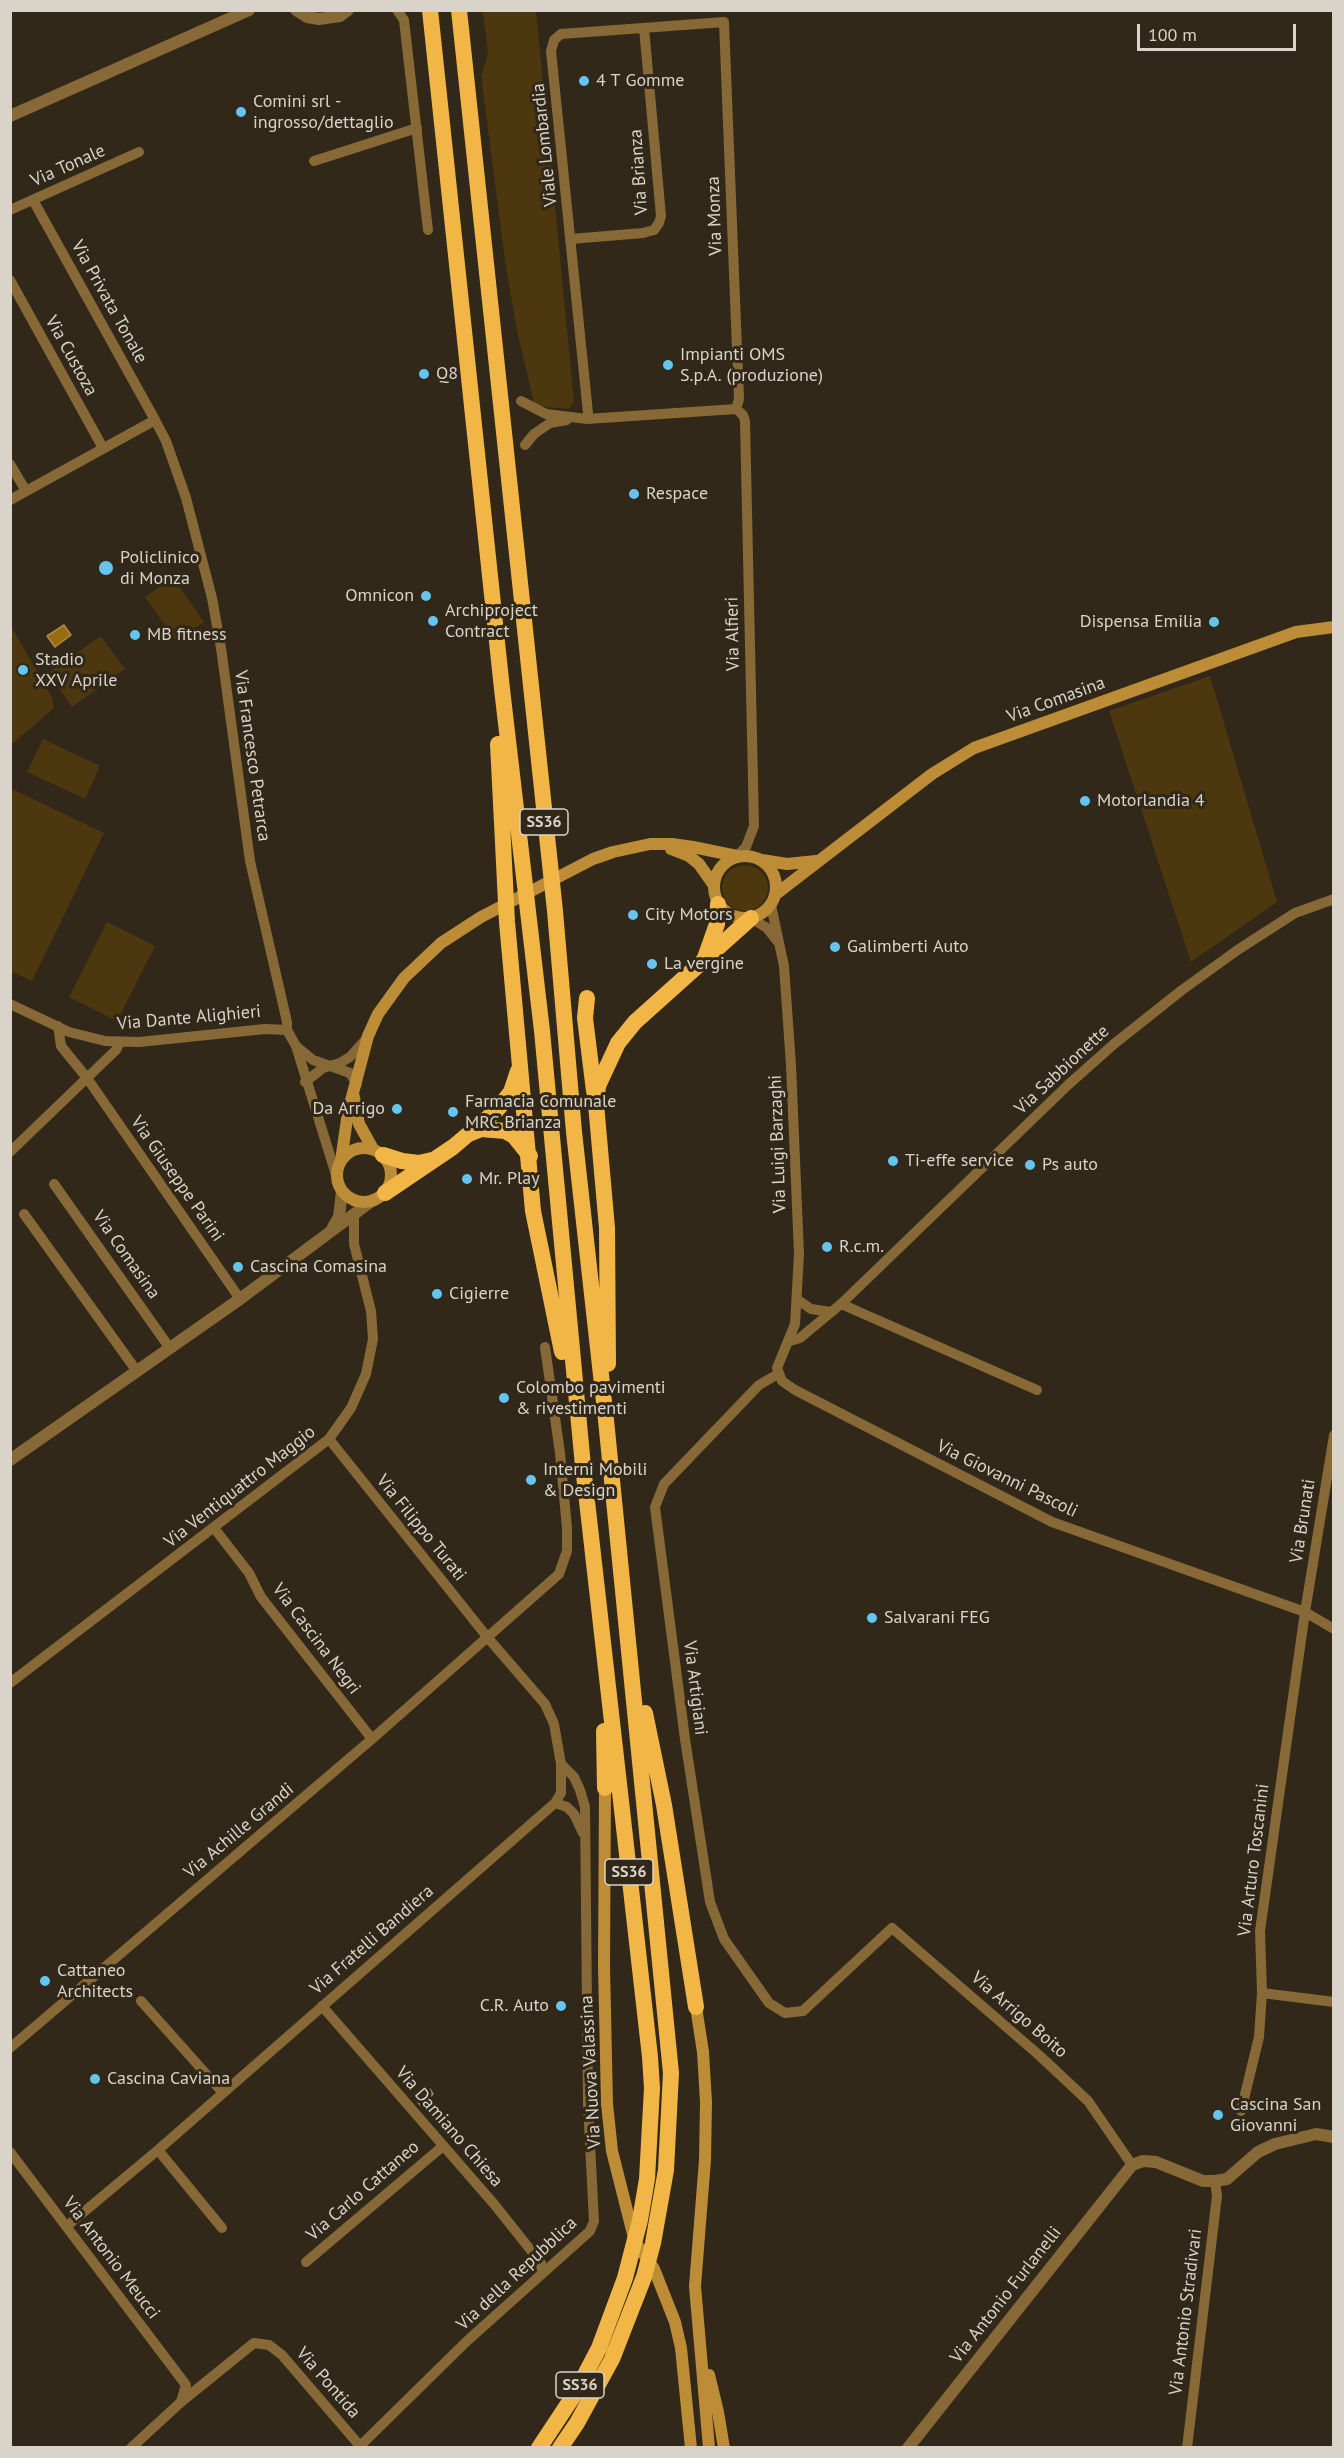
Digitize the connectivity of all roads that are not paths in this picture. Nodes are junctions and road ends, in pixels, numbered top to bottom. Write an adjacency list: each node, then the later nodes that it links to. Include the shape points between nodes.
1 (249, 10): 9 (street)
2 (296, 10): 6 (street, via 319,19)
3 (397, 10): 10 (street, via 404,20)
4 (430, 10): 29 (highway, SS36)
5 (459, 10): 77 (highway, SS36)
6 (349, 11)
7 (724, 22): 8 (street, Viale Lombardia); 19 (street, Via Monza, via 739,399)
8 (644, 28): 16 (street, Via Brianza, via 659,223 654,230 643,233); 16 (street, Viale Lombardia, via 561,34 554,40)
9 (10, 116)
10 (417, 128): 12 (street); 15 (street)
11 (139, 152): 13 (street, Via Tonale)
12 (314, 161)
13 (33, 200): 14 (street, Via Tonale); 22 (street, Via Privata Tonale)
14 (10, 210)
15 (428, 230)
16 (571, 239): 21 (street, Viale Lombardia)
17 (10, 280): 24 (street, Via Custoza)
18 (521, 401): 20 (street, via 546,414)
19 (736, 409): 21 (street); 31 (street, Via Alfieri, via 745,422 754,826 746,847)
20 (574, 418): 21 (street); 23 (street, via 550,423)
21 (587, 419)
22 (155, 420): 24 (street); 44 (street, Via Francesco Petrarca, via 186,498 213,606 250,861)
23 (525, 445)
24 (103, 448): 26 (street)
25 (10, 464): 26 (street)
26 (26, 492): 27 (street)
27 (10, 500)
28 (1334, 627): 33 (main road, Via Comasina, via 1296,632 974,748 932,774)
29 (502, 689): 48 (highway, via 498,735 503,855); 81 (highway, SS36, via 542,1031)
30 (650, 844): 31 (main road); 34 (main road, via 689,855); 45 (main road, via 593,859 481,917 441,943 391,994)
31 (737, 856): 32 (main road); 34 (main road, via 721,867)
32 (761, 860): 33 (main road, Via Comasina, via 787,864); 36 (main road, via 774,874)
33 (817, 861): 36 (main road, Via Comasina)
34 (713, 884): 37 (main road)
35 (1334, 899): 69 (street, Via Sabbionette, via 1295,913 1239,949 1114,1044)
36 (773, 900): 38 (main road, via 765,911); 39 (street, Via Luigi Barzaghi)
37 (718, 904): 38 (main road, via 733,916); 40 (highway, via 717,924)
38 (751, 918): 39 (street, via 767,928); 40 (highway)
39 (781, 946): 68 (street, Via Luigi Barzaghi, via 792,1076)
40 (703, 964): 53 (highway, via 626,1033 610,1056 598,1086)
41 (587, 998): 53 (highway, via 585,1018)
42 (10, 1004): 43 (street, Via Dante Alighieri)
43 (58, 1026): 46 (street, Via Dante Alighieri, via 84,1036); 50 (street, Via Giuseppe Parini, via 62,1046)
44 (286, 1030): 46 (street, Via Dante Alighieri); 47 (street, Via Dante Alighieri)
45 (369, 1035): 49 (street, via 350,1057); 52 (main road)
46 (120, 1042): 50 (street)
47 (296, 1046): 49 (street, via 313,1060); 51 (street)
48 (520, 1060): 54 (highway, via 512,1092); 57 (highway)
49 (331, 1066): 51 (street); 52 (street, via 350,1073)
50 (87, 1078): 55 (street); 67 (street, Via Giuseppe Parini)
51 (305, 1082): 60 (street)
52 (355, 1090): 56 (main road, via 359,1124); 59 (main road)
53 (596, 1104): 77 (highway, via 607,1228)
54 (470, 1133): 57 (highway, via 481,1129 505,1131); 58 (highway)
55 (10, 1152)
56 (378, 1152): 58 (highway, via 392,1159 418,1163); 59 (main road, via 355,1149); 63 (main road, via 388,1161 392,1178)
57 (530, 1156): 81 (highway, via 535,1221 556,1316 575,1448)
58 (436, 1159): 63 (highway)
59 (341, 1161): 60 (main road)
60 (337, 1178): 62 (main road)
61 (54, 1184): 72 (street, Via Comasina)
62 (342, 1191): 63 (main road, via 356,1200); 66 (street, via 339,1217)
63 (379, 1197): 65 (street)
64 (24, 1214): 74 (street)
65 (354, 1214): 66 (street); 79 (street, Via Ventiquattro Maggio, via 354,1244 371,1311 373,1339 366,1374 351,1408)
66 (329, 1233): 67 (street)
67 (240, 1299): 72 (street)
68 (798, 1300): 70 (street, via 811,1309); 71 (street, Via Luigi Barzaghi)
69 (841, 1304): 70 (street, Via Sabbionette); 76 (street)
70 (831, 1312): 71 (street, Via Sabbionette, via 800,1338)
71 (790, 1341): 75 (street, via 778,1362)
72 (169, 1347): 74 (street)
73 (545, 1347): 87 (street, Via Achille Grandi, via 560,1453 567,1551 551,1583)
74 (136, 1370): 80 (street)
75 (778, 1374): 83 (street, Via Giovanni Pascoli, via 795,1390 1052,1522); 99 (street, Via Artigiani, via 759,1385 663,1484 655,1507 710,1902 724,1939 769,2002 785,2013)
76 (1037, 1390)
77 (606, 1420): 86 (highway, SS36)
78 (1334, 1435): 83 (street, Via Brunati)
79 (329, 1439): 82 (street, Via Ventiquattro Maggio); 87 (street, Via Filippo Turati)
80 (10, 1460)
81 (583, 1466): 84 (highway, SS36)
82 (214, 1528): 88 (street, Via Ventiquattro Maggio); 89 (street, Via Cascina Negri, via 249,1573 261,1598)
83 (1305, 1612): 85 (street, Via Giovanni Pascoli); 94 (street, Via Arturo Toscanini, via 1260,1931)
84 (601, 1616): 91 (highway, SS36); 118 (highway, SS36, via 650,2057 651,2129 640,2220 612,2317 576,2392)
85 (1334, 1629)
86 (627, 1634): 98 (highway, SS36, via 634,1650 664,1805); 119 (highway, SS36, via 671,2073 670,2127 660,2212 628,2323 595,2392)
87 (488, 1638): 89 (street, Via Achille Grandi); 90 (street, via 545,1704 554,1724)
88 (10, 1683)
89 (372, 1739): 100 (street, Via Achille Grandi)
90 (561, 1764): 92 (street, via 561,1793); 93 (street, Via della Repubblica, via 574,1777 580,1791 585,1807)
91 (605, 1788): 115 (main road, Via Nuova Valassina / SS36, via 604,1966 612,2151 635,2242 654,2269 675,2322)
92 (555, 1803): 93 (street, via 574,1814); 97 (street, Via Fratelli Bandiera)
93 (585, 1839): 112 (street, Via della Repubblica, via 588,2105 594,2221 590,2231)
94 (1262, 1993): 96 (street); 102 (street, Via Arturo Toscanini, via 1260,2037)
95 (141, 2001): 101 (street)
96 (1334, 2002)
97 (322, 2006): 101 (street, Via Fratelli Bandiera); 104 (street, Via Damiano Chiesa)
98 (696, 2007): 113 (main road, SS36, via 706,2102 695,2286)
99 (803, 2011): 107 (street, Via Arrigo Boito, via 892,1928 1088,2102)
100 (10, 2048)
101 (223, 2092): 105 (street, Via Fratelli Bandiera)
102 (1241, 2111)
103 (1334, 2137): 108 (street, via 1316,2134 1275,2144 1258,2152 1227,2179)
104 (443, 2145): 111 (street, Via Carlo Cattaneo); 112 (street, Via Damiano Chiesa, via 542,2263)
105 (158, 2150): 109 (street, Via Fratelli Bandiera); 110 (street)
106 (10, 2152): 109 (street, Via Antonio Meucci)
107 (1132, 2165): 108 (street, via 1156,2162 1203,2181); 124 (street, Via Antonio Furlanelli)
108 (1215, 2181): 125 (street, Via Antonio Stradivari, via 1217,2196)
109 (67, 2226): 114 (street, Via Antonio Meucci, via 186,2385)
110 (222, 2228)
111 (306, 2262)
112 (540, 2274): 116 (street, Via della Repubblica)
113 (700, 2343): 122 (main road, SS36); 123 (main road)
114 (181, 2402): 116 (street, Via Pontida, via 254,2343 269,2344); 117 (street, Via Pontida)
115 (687, 2409): 120 (main road); 121 (main road, Via Nuova Valassina / SS36)
116 (359, 2447)
117 (131, 2448)
118 (539, 2448)
119 (560, 2448)
120 (682, 2448)
121 (691, 2448)
122 (709, 2448)
123 (724, 2448)
124 (908, 2448)
125 (1187, 2448)

